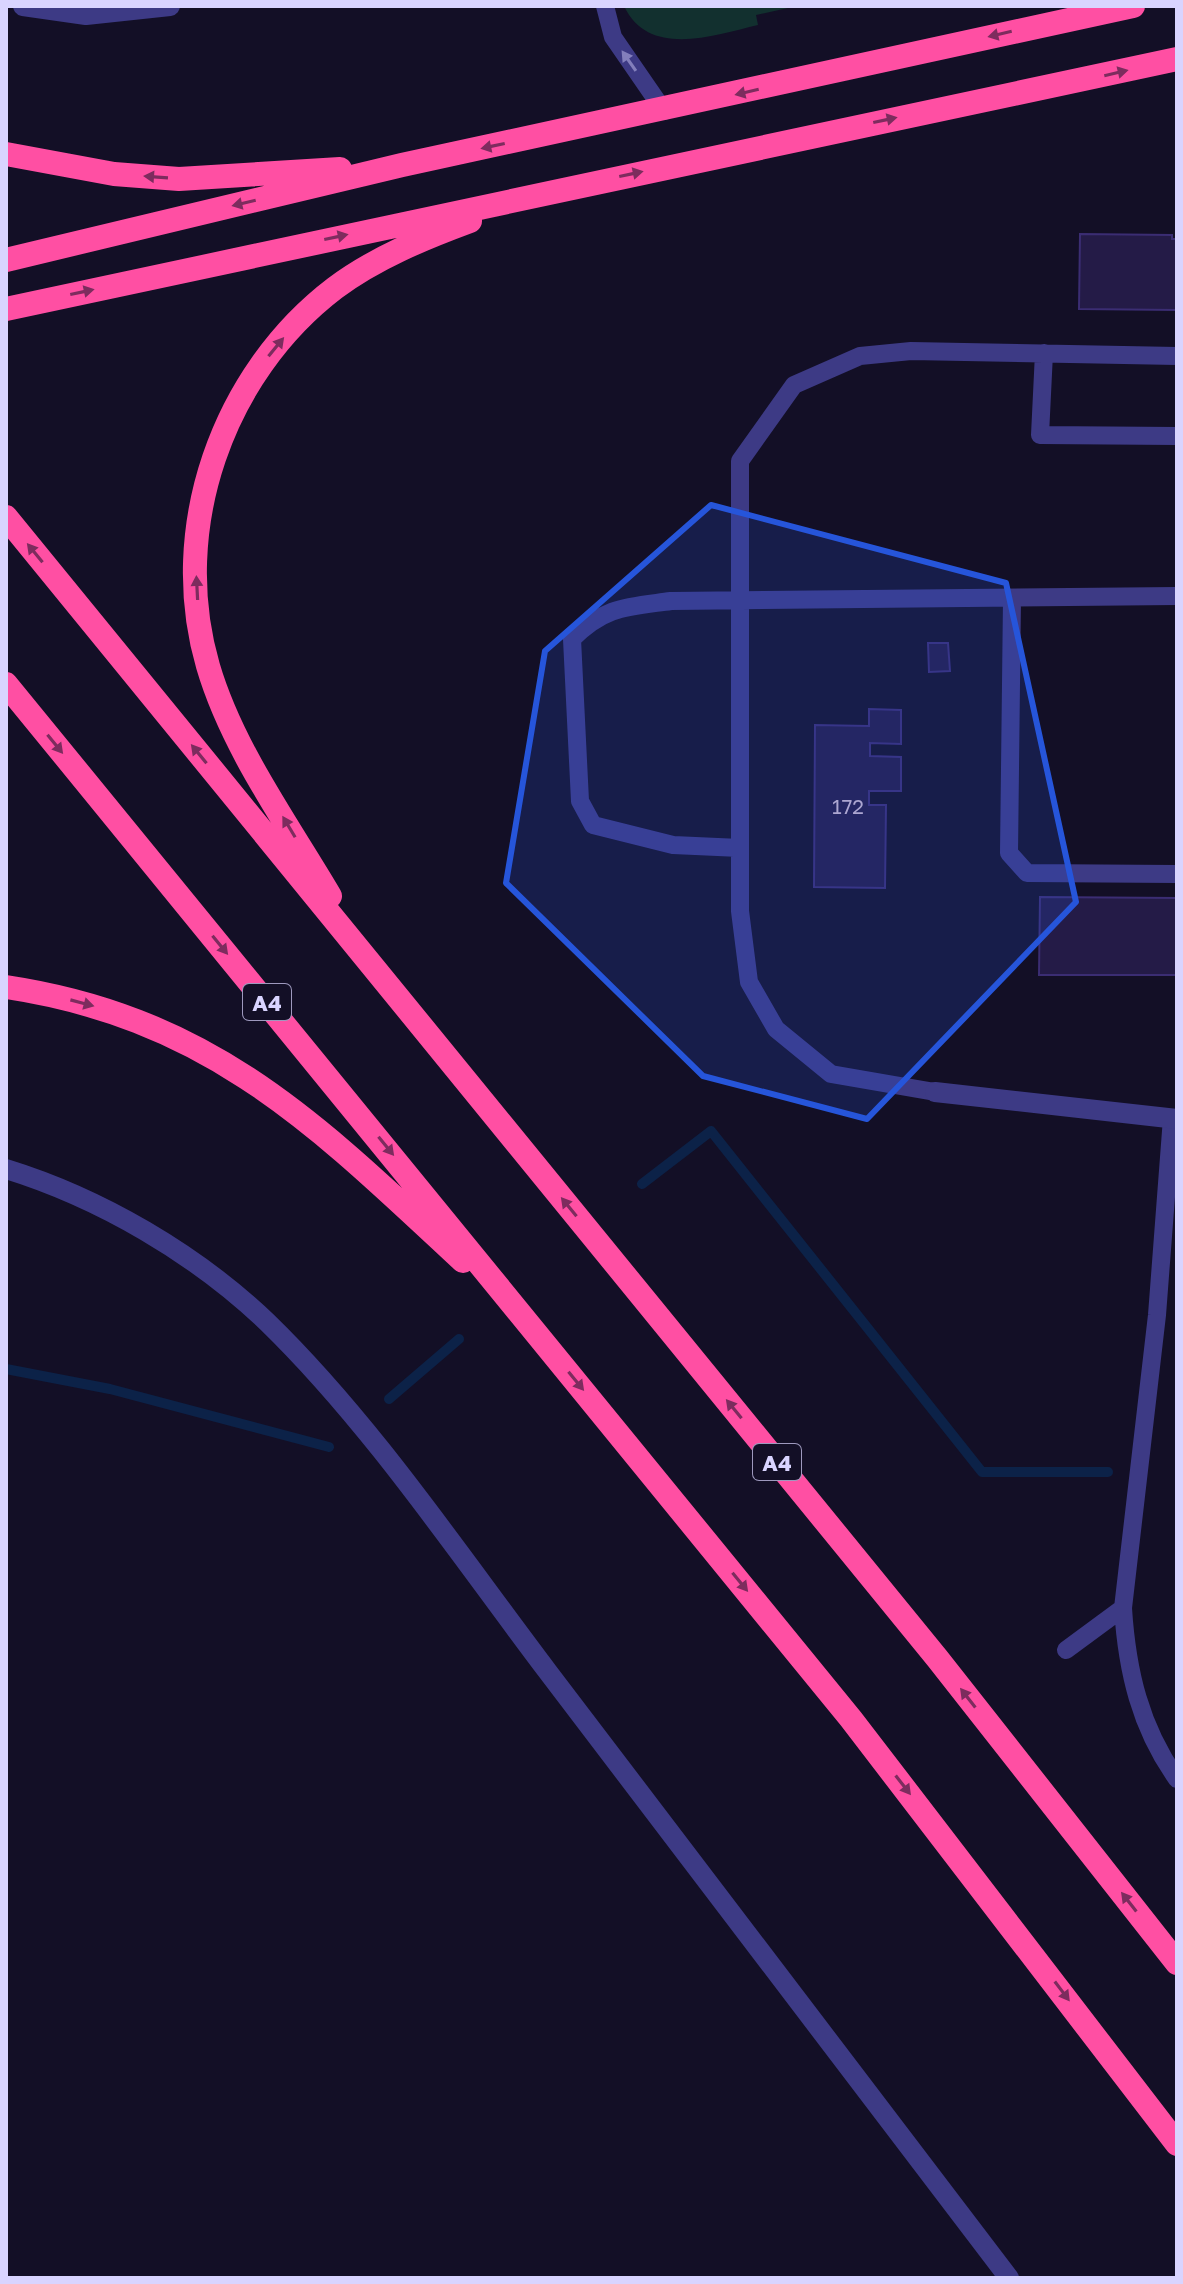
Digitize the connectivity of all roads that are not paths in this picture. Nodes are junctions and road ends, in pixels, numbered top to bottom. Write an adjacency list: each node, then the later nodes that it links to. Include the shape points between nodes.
1 (23, 6): 2 (street, via 86,15)
2 (170, 6)
3 (605, 6): 7 (lane, one-way to 3, via 613,37)
4 (1133, 6): 5 (highway)
5 (1110, 9): 7 (highway, one-way to 7)
6 (1177, 59): 10 (highway, one-way to 6)
7 (664, 111): 9 (highway, one-way to 9)
8 (6, 154): 9 (highway, one-way to 8, via 179,179 114,174)
9 (402, 165): 11 (highway, one-way to 11)
10 (555, 190): 12 (highway, one-way to 10); 23 (highway, one-way to 10, via 243,749 208,667 196,585 199,512 207,477 232,413 253,378 309,309 359,273 415,244)
11 (6, 260)
12 (6, 309)
13 (1044, 353): 14 (lane); 15 (lane, via 1040,435); 19 (lane, via 911,351 860,356 794,385 740,461)
14 (1177, 356)
15 (1177, 436)
16 (6, 517): 23 (highway, A4, one-way to 16)
17 (1177, 596): 18 (lane)
18 (1012, 599): 19 (lane); 22 (lane, via 1009,853 1027,873)
19 (739, 602): 21 (lane); 21 (lane, via 671,601 631,607 594,617 572,639 580,801 593,825 673,845)
20 (6, 684): 28 (highway, A4, one-way to 28)
21 (740, 848): 25 (lane, via 740,911 749,982 776,1029 831,1074)
22 (1177, 874)
23 (372, 966): 32 (highway, A4, one-way to 23, via 937,1658)
24 (6, 987): 28 (highway, one-way to 28, via 88,1004 172,1035 233,1067 335,1142)
25 (935, 1092): 26 (street)
26 (1174, 1118): 29 (lane)
27 (6, 1169): 34 (street, via 77,1197 162,1243 265,1320 301,1358 434,1521)
28 (526, 1320): 33 (highway, A4, one-way to 33, via 861,1731)
29 (1123, 1608): 30 (lane); 31 (lane, via 1125,1650 1137,1704)
30 (1066, 1650)
31 (1177, 1779)
32 (1177, 1963)
33 (1177, 2144)
34 (1009, 2278)

